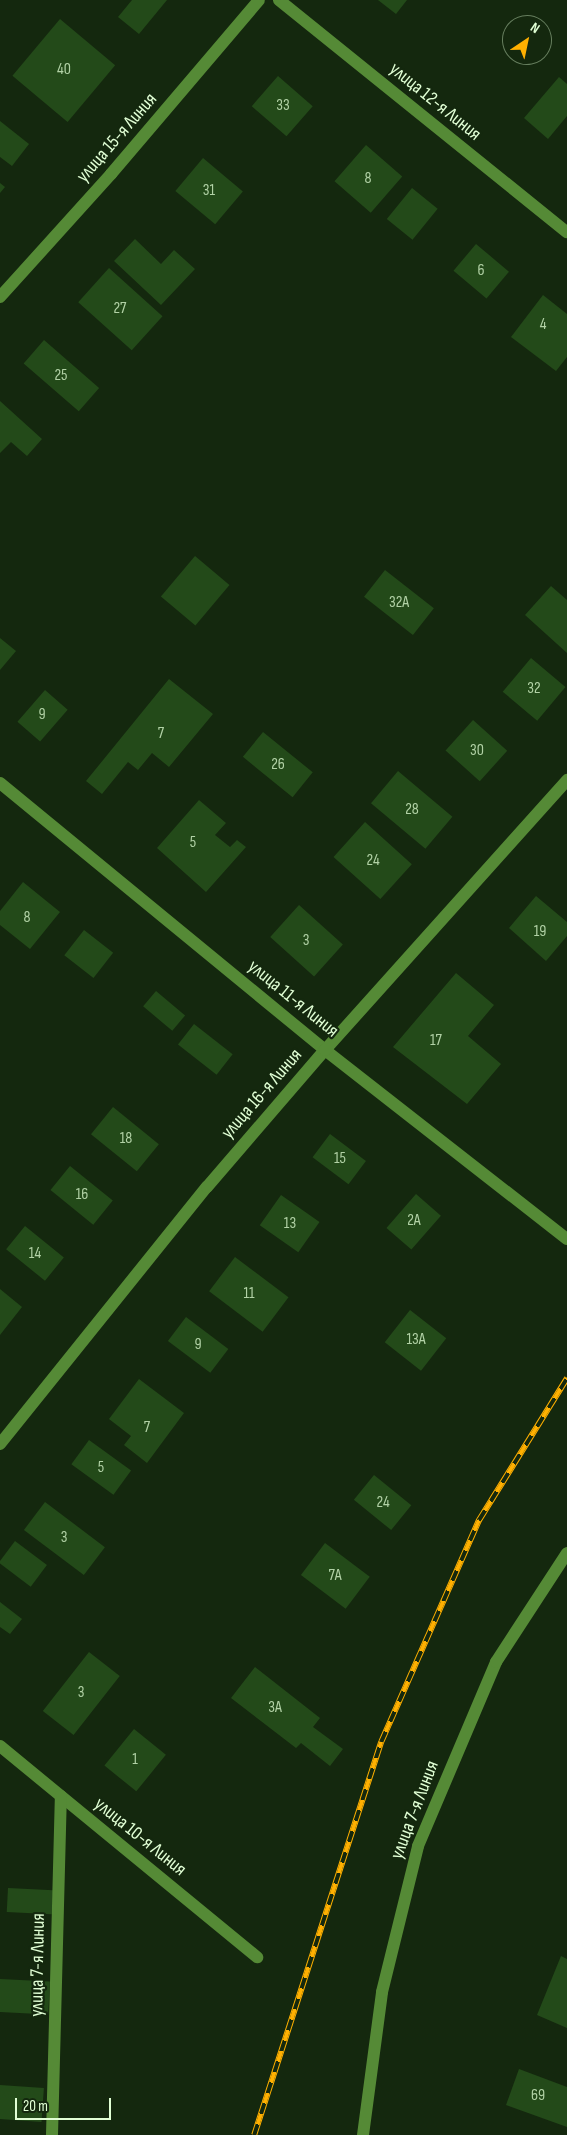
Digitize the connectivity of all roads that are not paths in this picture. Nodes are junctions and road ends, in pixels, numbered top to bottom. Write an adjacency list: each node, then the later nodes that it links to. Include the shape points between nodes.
1 (259, 0): 4 (street, улица 15-я Линия, via 111,174)
2 (279, 0): 3 (street, улица 12-я Линия)
3 (567, 232)
4 (0, 297)
5 (567, 780): 7 (street, улица 16-я Линия)
6 (0, 783): 7 (street, улица 11-я Линия)
7 (325, 1050): 8 (street, улица 11-я Линия); 9 (street, улица 16-я Линия, via 207,1187)
8 (567, 1239)
9 (0, 1444)
10 (567, 1553): 15 (street, улица 7-я Линия, via 496,1662 418,1846 382,1992)
11 (0, 1746): 12 (street, улица 10-я Линия)
12 (61, 1796): 13 (street, улица 10-я Линия); 14 (street, улица 7-я Линия)
13 (256, 1957)
14 (52, 2135)
15 (363, 2135)

